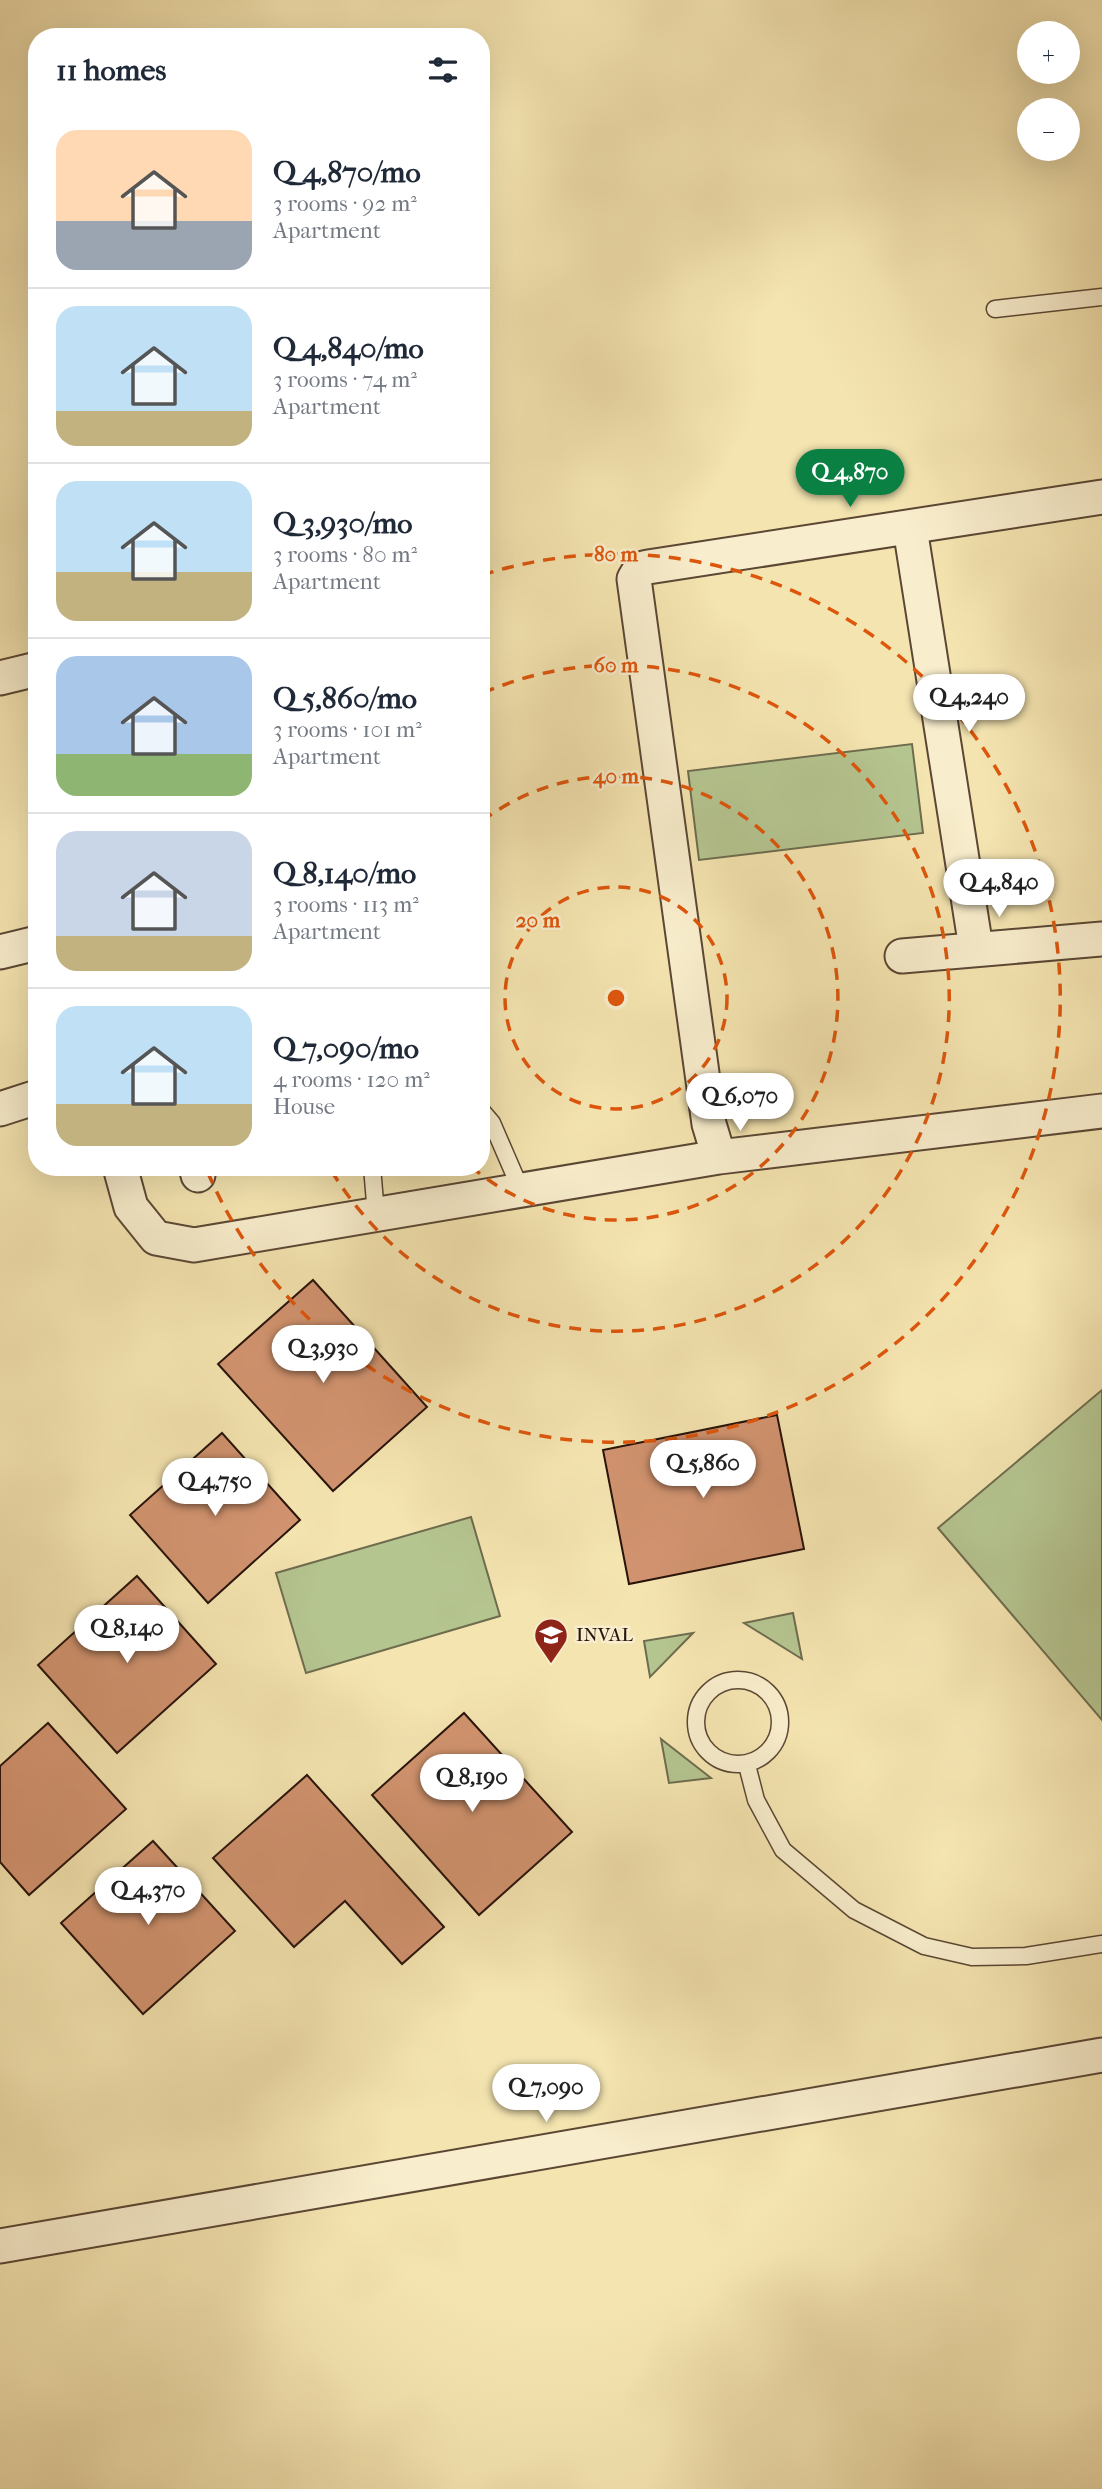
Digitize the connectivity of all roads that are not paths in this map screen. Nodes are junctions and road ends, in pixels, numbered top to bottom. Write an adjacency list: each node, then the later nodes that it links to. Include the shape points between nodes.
1 (1102, 297): 2 (lane)
2 (995, 309)
3 (1102, 497): 4 (street)
4 (910, 528): 9 (street); 16 (street, via 648,567 640,569 634,579 709,1124)
5 (28, 671): 6 (street)
6 (0, 678)
7 (1102, 939): 9 (street)
8 (28, 945): 10 (street)
9 (976, 948): 11 (street)
10 (0, 952)
11 (902, 956)
12 (28, 1100): 13 (street)
13 (0, 1109)
14 (1102, 1111): 16 (street)
15 (490, 1121): 19 (lane)
16 (719, 1157): 19 (street)
17 (122, 1176): 20 (street, via 131,1207 156,1238 194,1245)
18 (373, 1176): 20 (lane)
19 (522, 1190): 20 (street)
20 (376, 1214)
21 (747, 1765): 21 (lane, via 718,1761 697,1740 695,1709 713,1685 743,1678 770,1692 782,1720 773,1748); 22 (lane, via 756,1800 783,1850 854,1910 924,1946 972,1957 1026,1956)
22 (1102, 1944)
23 (1102, 2056): 24 (street)
24 (0, 2246)

